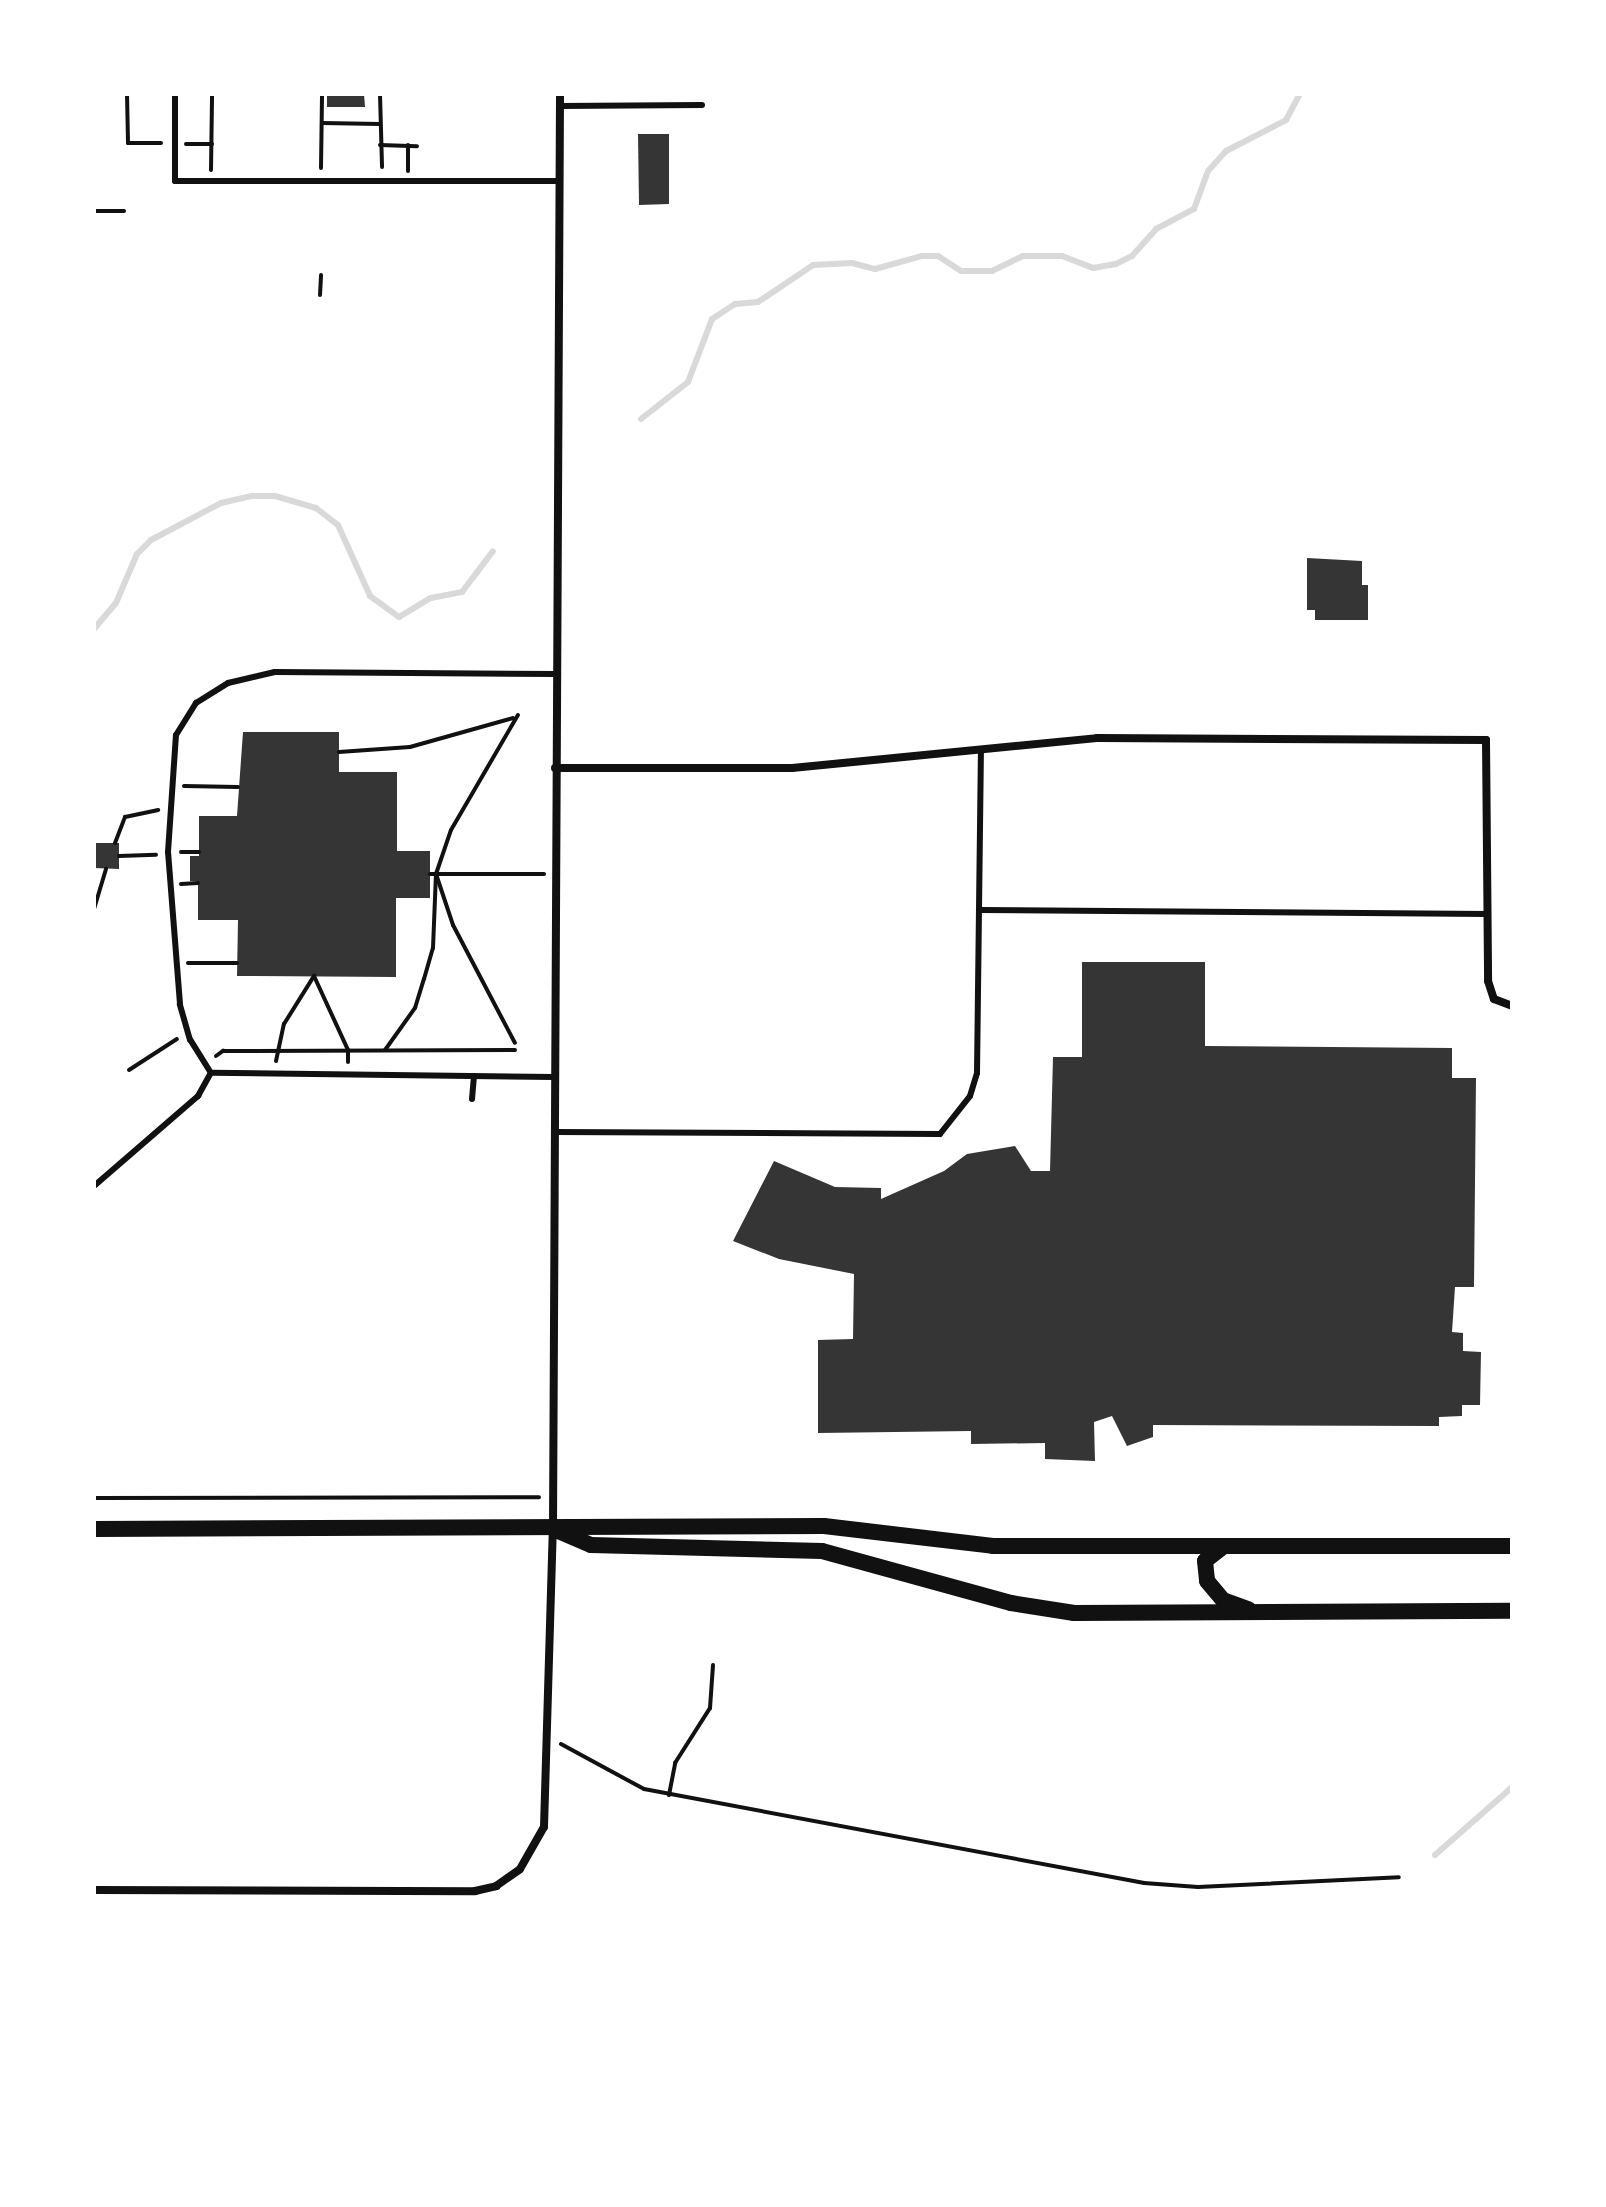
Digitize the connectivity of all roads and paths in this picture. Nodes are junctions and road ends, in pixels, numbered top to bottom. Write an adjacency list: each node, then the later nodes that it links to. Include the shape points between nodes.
1 (127, 94): 11 (path, via 128,143)
2 (175, 94): 11 (lane)
3 (212, 94): 12 (path)
4 (322, 94): 9 (path)
5 (380, 94): 10 (path)
6 (560, 94): 8 (street)
7 (702, 105): 8 (lane)
8 (560, 106): 20 (street)
9 (322, 123): 10 (path); 16 (path)
10 (380, 124): 13 (path)
11 (175, 143): 12 (path); 17 (lane, via 175,181)
12 (212, 144): 17 (path)
13 (380, 145): 14 (path); 18 (path)
14 (408, 145): 15 (path); 19 (path)
15 (417, 146)
16 (321, 168)
17 (211, 181): 18 (lane)
18 (382, 181): 19 (lane)
19 (407, 181): 20 (lane)
20 (559, 181): 25 (street)
21 (94, 211): 22 (path)
22 (124, 211)
23 (321, 275): 24 (path)
24 (320, 295)
25 (556, 674): 28 (street); 29 (lane, via 289,672 242,678 207,694 184,718 173,743)
26 (339, 752): 36 (path, via 410,747 515,716 451,830)
27 (981, 752): 28 (street, via 792,768); 39 (lane); 40 (street, via 1097,738 1486,740)
28 (555, 768): 37 (street)
29 (169, 786): 30 (path); 31 (lane)
30 (238, 787)
31 (169, 808): 32 (path, via 125,817); 33 (lane)
32 (115, 843)
33 (168, 855): 34 (path); 41 (lane)
34 (119, 856)
35 (106, 869): 38 (path)
36 (433, 874): 37 (path); 45 (path, via 453,925); 48 (path, via 433,948 415,1008)
37 (555, 874): 56 (street)
38 (94, 909)
39 (980, 910): 40 (lane); 58 (lane, via 976,1081 967,1102 940,1134)
40 (1487, 914): 43 (street, via 1489,989 1494,999)
41 (178, 963): 42 (path); 44 (lane)
42 (237, 963)
43 (1512, 1006)
44 (188, 1034): 50 (lane); 51 (path)
45 (515, 1043)
46 (277, 1050): 47 (path); 47 (path, via 284,1024 314,976); 50 (path, via 223,1051); 53 (path)
47 (348, 1050): 48 (path); 54 (path)
48 (385, 1050): 49 (path)
49 (515, 1050)
50 (204, 1066): 52 (lane)
51 (129, 1070)
52 (211, 1073): 53 (lane); 59 (lane, via 198,1096)
53 (274, 1075): 54 (lane)
54 (348, 1076): 55 (lane)
55 (474, 1076): 56 (lane); 57 (lane)
56 (554, 1077): 58 (street)
57 (472, 1099)
58 (554, 1132): 60 (street)
59 (94, 1186)
60 (553, 1496): 61 (path); 63 (street)
61 (94, 1498)
62 (94, 1529): 63 (main road)
63 (553, 1529): 64 (main road, via 824,1526 993,1546); 67 (main road, via 591,1545 822,1551 1061,1611); 69 (street)
64 (1225, 1545): 65 (main road); 67 (main road, via 1205,1561 1212,1590 1235,1606)
65 (1512, 1546)
66 (1512, 1611): 67 (main road)
67 (1274, 1613)
68 (713, 1665): 70 (path, via 710,1708 675,1763)
69 (549, 1737): 70 (path, via 598,1768); 72 (street, via 548,1813 540,1840 510,1879 486,1890)
70 (669, 1795): 71 (path, via 1144,1883 1198,1887)
71 (1399, 1877)
72 (94, 1890)

